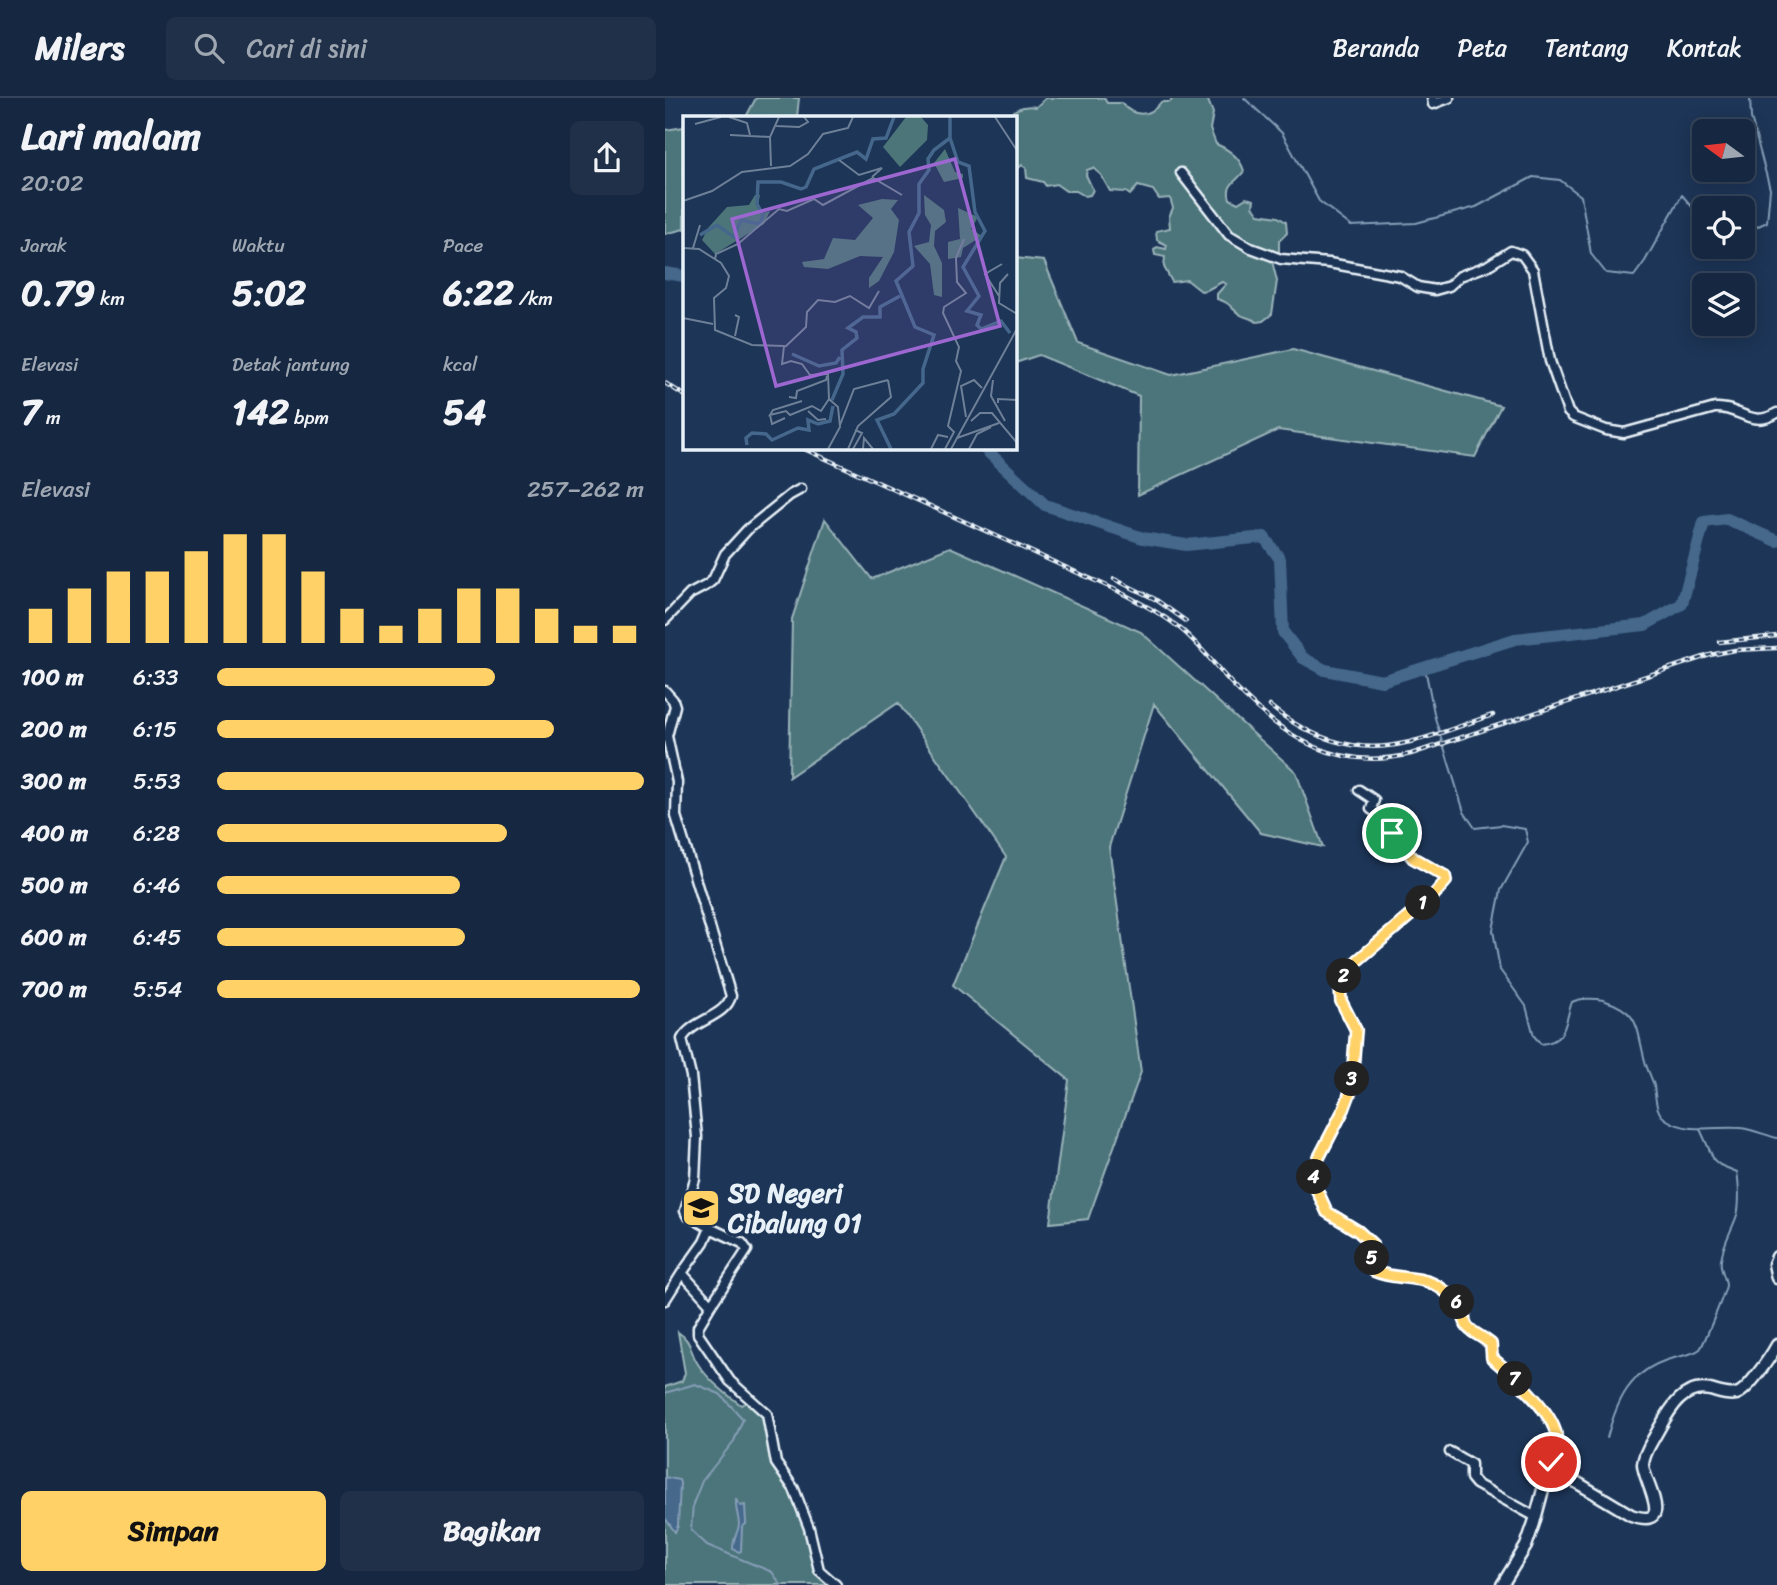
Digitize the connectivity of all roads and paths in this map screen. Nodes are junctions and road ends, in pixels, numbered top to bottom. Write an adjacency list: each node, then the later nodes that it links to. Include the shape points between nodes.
1 (1432, 98): 2 (street, via 1433,104)
2 (1449, 98)
3 (1181, 173): 4 (street, via 1233,238 1287,261 1329,263 1400,276 1418,287 1435,290 1509,252 1518,253 1533,270 1550,361 1567,408 1593,425 1624,433 1714,408 1756,419)
4 (1777, 413)
5 (801, 489): 6 (street, via 748,529 725,554 713,580 690,594)
6 (665, 620)
7 (665, 691): 9 (street, via 675,706 667,736 677,782 676,816 731,996 726,1006 687,1032 682,1041 697,1137 695,1179 685,1211)
8 (1359, 790): 17 (street, via 1374,800 1371,809 1392,823 1392,833 1410,856 1445,876 1446,881 1365,953 1342,981 1341,1001 1356,1030 1351,1091 1314,1168 1314,1183 1327,1212 1372,1244 1374,1271 1437,1285 1465,1306 1465,1325 1491,1344 1492,1358 1524,1388 1550,1422 1556,1438)
9 (709, 1228): 11 (street); 14 (street, via 742,1242 747,1250)
10 (1776, 1263): 12 (street)
11 (682, 1273): 13 (street); 14 (street)
12 (1777, 1278)
13 (665, 1300)
14 (711, 1305): 19 (street, via 697,1332 730,1381 767,1415 776,1463 794,1489 817,1566)
15 (1777, 1345): 17 (street, via 1739,1394 1699,1389 1679,1399 1643,1460 1656,1503 1651,1516 1627,1513)
16 (1450, 1452): 18 (street, via 1471,1464 1476,1484)
17 (1550, 1469): 18 (street)
18 (1536, 1517): 20 (street, via 1523,1553)
19 (836, 1585)
20 (1502, 1585)

